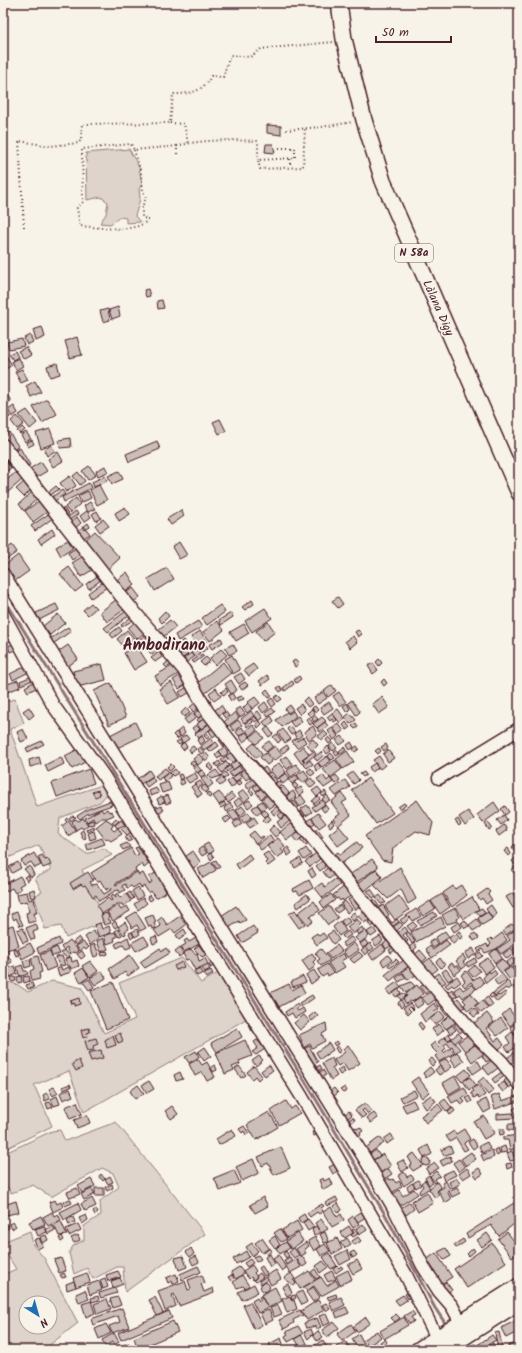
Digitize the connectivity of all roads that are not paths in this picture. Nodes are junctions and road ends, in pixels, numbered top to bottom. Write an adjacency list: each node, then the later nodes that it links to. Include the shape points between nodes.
1 (339, 3): 3 (main road, Làlana Digy / N 58a, via 344,39 364,120 383,181)
2 (3, 445): 8 (street, via 125,601 184,670 207,711 244,759)
3 (519, 493)
4 (3, 574): 11 (street, via 365,1160 395,1210 423,1266)
5 (3, 614): 12 (street, via 53,705 103,775 302,1097 405,1273)
6 (519, 729): 7 (street)
7 (439, 778)
8 (519, 1084)
9 (519, 1286): 11 (main road)
10 (519, 1302): 11 (main road)
11 (465, 1328): 12 (main road)
12 (443, 1346): 13 (main road)
13 (418, 1350)

